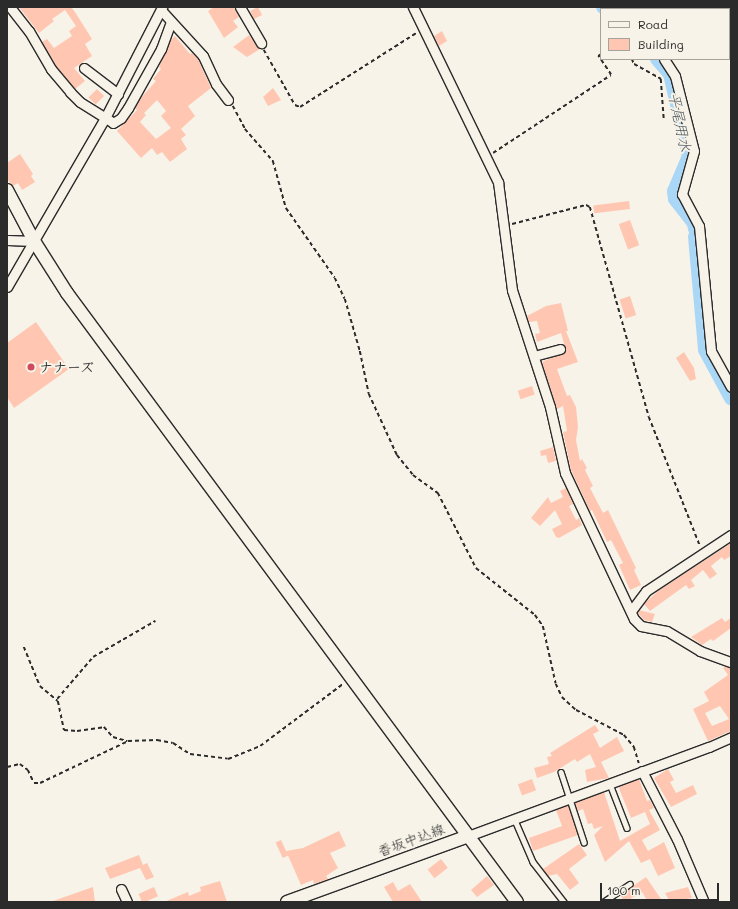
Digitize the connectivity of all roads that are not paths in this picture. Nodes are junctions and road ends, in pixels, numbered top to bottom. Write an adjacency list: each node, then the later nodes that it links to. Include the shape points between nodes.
1 (10, 7): 11 (street, via 29,31 51,69 70,92)
2 (240, 7): 6 (street)
3 (413, 7): 17 (street, via 498,182 512,290)
4 (162, 8): 5 (street); 9 (street)
5 (171, 22): 10 (street, via 203,56 216,84); 11 (street, via 161,49 128,108 116,122)
6 (261, 43)
7 (665, 60): 18 (street, via 675,76 694,151 682,194 699,226 711,351)
8 (84, 68): 9 (street)
9 (118, 94): 11 (street)
10 (228, 100)
11 (105, 118): 14 (street)
12 (7, 190): 14 (street)
13 (7, 240): 14 (street)
14 (34, 241): 15 (street); 29 (street, via 80,310)
15 (7, 287)
16 (560, 349): 17 (street)
17 (534, 356): 20 (street, via 550,407 565,473)
18 (731, 387)
19 (731, 535): 20 (street, via 646,591)
20 (631, 611): 21 (street, via 642,626 667,630 700,651)
21 (731, 662)
22 (731, 737): 23 (street)
23 (642, 771): 25 (street); 38 (street, via 677,839)
24 (561, 772): 26 (lane)
25 (610, 784): 26 (street); 28 (lane)
26 (569, 799): 27 (street); 30 (lane)
27 (514, 818): 29 (street); 36 (lane, via 533,862)
28 (627, 828)
29 (468, 836): 34 (street, 香坂中込線); 35 (street)
30 (584, 842)
31 (630, 884): 37 (lane)
32 (121, 890): 33 (street)
33 (127, 902)
34 (286, 902)
35 (517, 902)
36 (564, 902)
37 (603, 902)
38 (704, 902)

